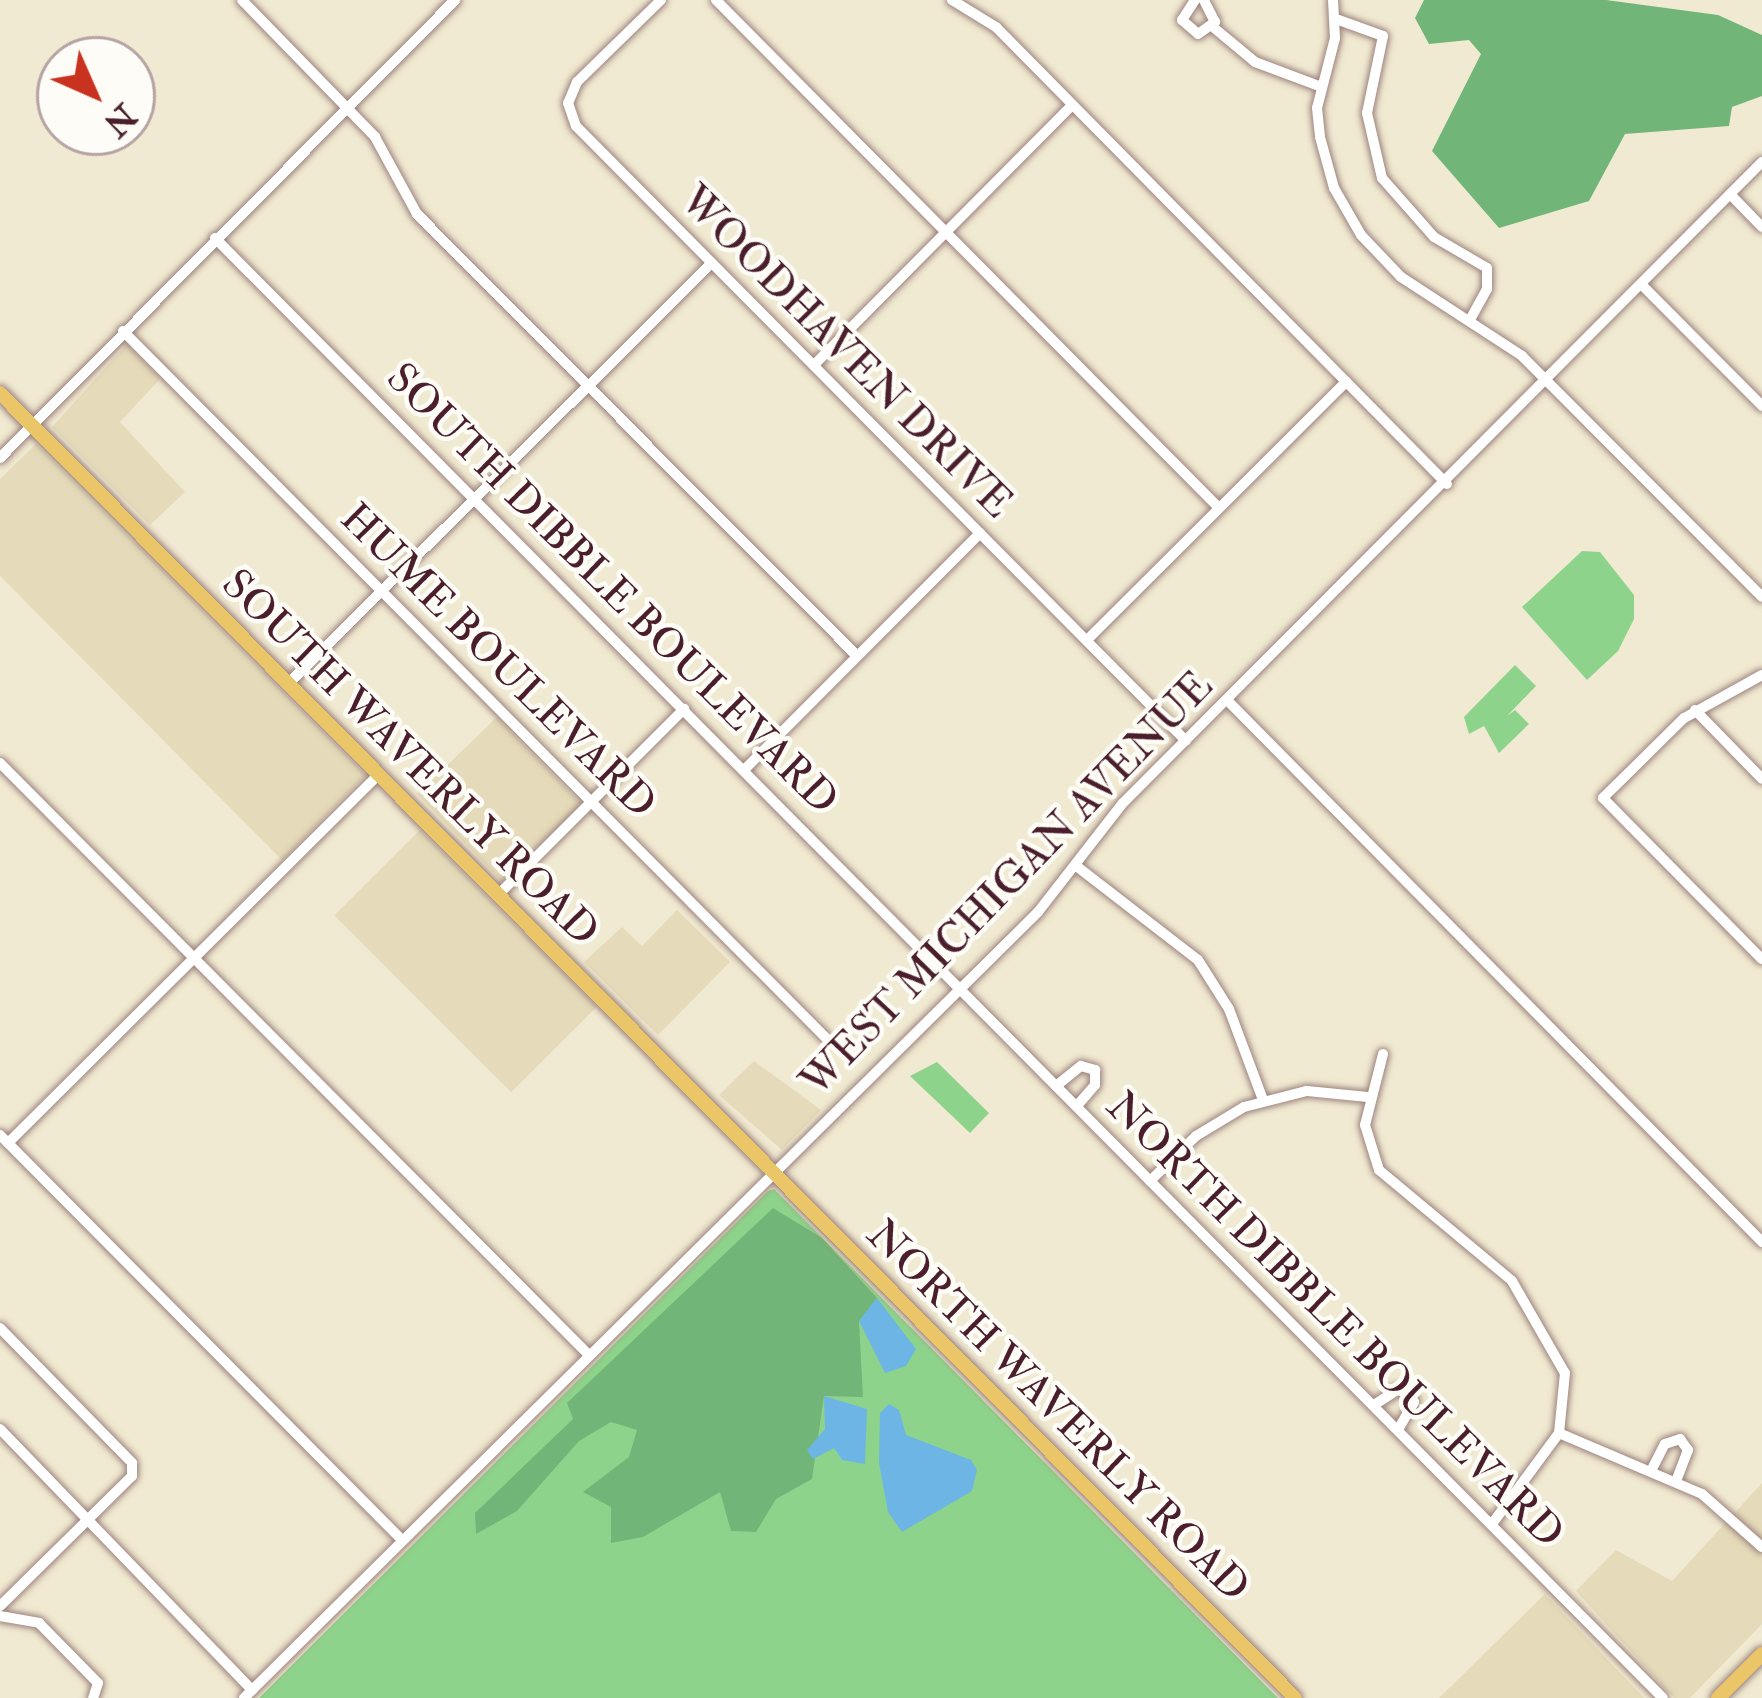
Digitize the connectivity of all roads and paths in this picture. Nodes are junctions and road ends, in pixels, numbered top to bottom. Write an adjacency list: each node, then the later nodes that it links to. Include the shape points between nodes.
1 (242, 0): 12 (street)
2 (455, 0): 12 (street)
3 (661, 0): 18 (street, WOODHAVEN DRIVE, via 577,82 570,114)
4 (716, 0): 16 (street)
5 (1199, 0): 9 (street, via 1215,11); 9 (street, via 1184,8 1184,25 1198,34)
6 (1334, 0): 8 (street)
7 (960, 1): 11 (street)
8 (1336, 19): 10 (street); 20 (street, via 1383,36 1367,112 1382,178 1425,229 1487,268 1489,284)
9 (1213, 27): 10 (street, via 1256,62)
10 (1319, 86): 20 (street, via 1325,164 1360,235 1401,277)
11 (1072, 105): 16 (street); 24 (street)
12 (348, 106): 17 (street); 25 (street, via 417,214)
13 (1762, 162): 14 (street, WEST MICHIGAN AVENUE)
14 (1730, 194): 15 (street); 19 (street, WEST MICHIGAN AVENUE)
15 (1762, 227)
16 (946, 232): 22 (street); 32 (street)
17 (215, 238): 21 (street); 31 (street, SOUTH DIBBLE BOULEVARD)
18 (712, 263): 22 (street, WOODHAVEN DRIVE); 25 (street)
19 (1641, 284): 23 (street, WEST MICHIGAN AVENUE); 27 (street)
20 (1471, 318): 23 (street)
21 (123, 331): 28 (street); 34 (street, HUME BOULEVARD)
22 (814, 365): 33 (street, WOODHAVEN DRIVE)
23 (1548, 380): 30 (street, WEST MICHIGAN AVENUE); 35 (street)
24 (1346, 382): 30 (street); 32 (street)
25 (588, 385): 31 (street); 37 (street)
26 (0, 393): 28 (main road, SOUTH WAVERLY ROAD)
27 (1762, 406)
28 (32, 425): 29 (street); 39 (main road, SOUTH WAVERLY ROAD)
29 (0, 458)
30 (1448, 484): 40 (street, WEST MICHIGAN AVENUE)
31 (476, 498): 34 (street); 41 (street, SOUTH DIBBLE BOULEVARD)
32 (1219, 508): 36 (street)
33 (980, 533): 36 (street, WOODHAVEN DRIVE); 37 (street)
34 (382, 591): 39 (street); 48 (street, HUME BOULEVARD)
35 (1762, 597)
36 (1087, 640): 43 (street, WOODHAVEN DRIVE)
37 (857, 656): 45 (street)
38 (1762, 675): 42 (street)
39 (289, 683): 46 (main road, SOUTH WAVERLY ROAD)
40 (1227, 700): 43 (street, WEST MICHIGAN AVENUE); 63 (street)
41 (684, 710): 45 (street, SOUTH DIBBLE BOULEVARD); 48 (street)
42 (1695, 710): 47 (street); 52 (street, via 1603,798)
43 (1186, 741): 49 (street, WEST MICHIGAN AVENUE, via 1110,817)
44 (0, 763): 51 (street)
45 (745, 769): 53 (street, SOUTH DIBBLE BOULEVARD)
46 (378, 775): 50 (main road, SOUTH WAVERLY ROAD); 51 (street)
47 (1762, 779)
48 (592, 802): 50 (street); 54 (street, HUME BOULEVARD)
49 (1075, 866): 53 (street, WEST MICHIGAN AVENUE); 58 (street, via 1198,960 1229,1009)
50 (499, 894): 61 (main road, SOUTH WAVERLY ROAD)
51 (194, 958): 60 (street); 65 (street)
52 (1762, 959)
53 (962, 987): 56 (street, NORTH DIBBLE BOULEVARD); 61 (street, WEST MICHIGAN AVENUE)
54 (826, 1038)
55 (1383, 1054): 57 (street)
56 (1056, 1086): 59 (street, NORTH DIBBLE BOULEVARD); 59 (street, via 1081,1066 1096,1070 1095,1085)
57 (1368, 1097): 58 (street, via 1331,1090); 69 (street, via 1368,1143 1379,1170 1504,1273 1552,1344 1567,1387)
58 (1263, 1100): 62 (street, via 1215,1121)
59 (1077, 1106): 62 (street, NORTH DIBBLE BOULEVARD)
60 (4, 1139): 74 (street)
61 (774, 1171): 65 (street, WEST MICHIGAN AVENUE); 81 (main road, NORTH WAVERLY ROAD)
62 (1150, 1180): 66 (street, NORTH DIBBLE BOULEVARD)
63 (1762, 1241)
64 (0, 1328): 72 (street, via 132,1463 132,1476)
65 (588, 1354): 74 (street, WEST MICHIGAN AVENUE)
66 (1374, 1405): 68 (street, NORTH DIBBLE BOULEVARD); 68 (street, via 1397,1390 1408,1393 1414,1402)
67 (0, 1429): 72 (street)
68 (1398, 1430): 73 (street, NORTH DIBBLE BOULEVARD)
69 (1559, 1433): 70 (street); 73 (street)
70 (1652, 1471): 71 (street); 71 (street, via 1665,1444 1680,1439 1688,1450)
71 (1676, 1481): 75 (street, via 1715,1502)
72 (88, 1520): 76 (street); 79 (street)
73 (1492, 1524): 82 (street, NORTH DIBBLE BOULEVARD)
74 (402, 1540): 79 (street, WEST MICHIGAN AVENUE)
75 (1762, 1547)
76 (0, 1606)
77 (0, 1616): 80 (street, via 39,1623 98,1683)
78 (1762, 1654): 83 (main road)
79 (249, 1694)
80 (93, 1698)
81 (1295, 1698)
82 (1663, 1698)
83 (1718, 1698)

